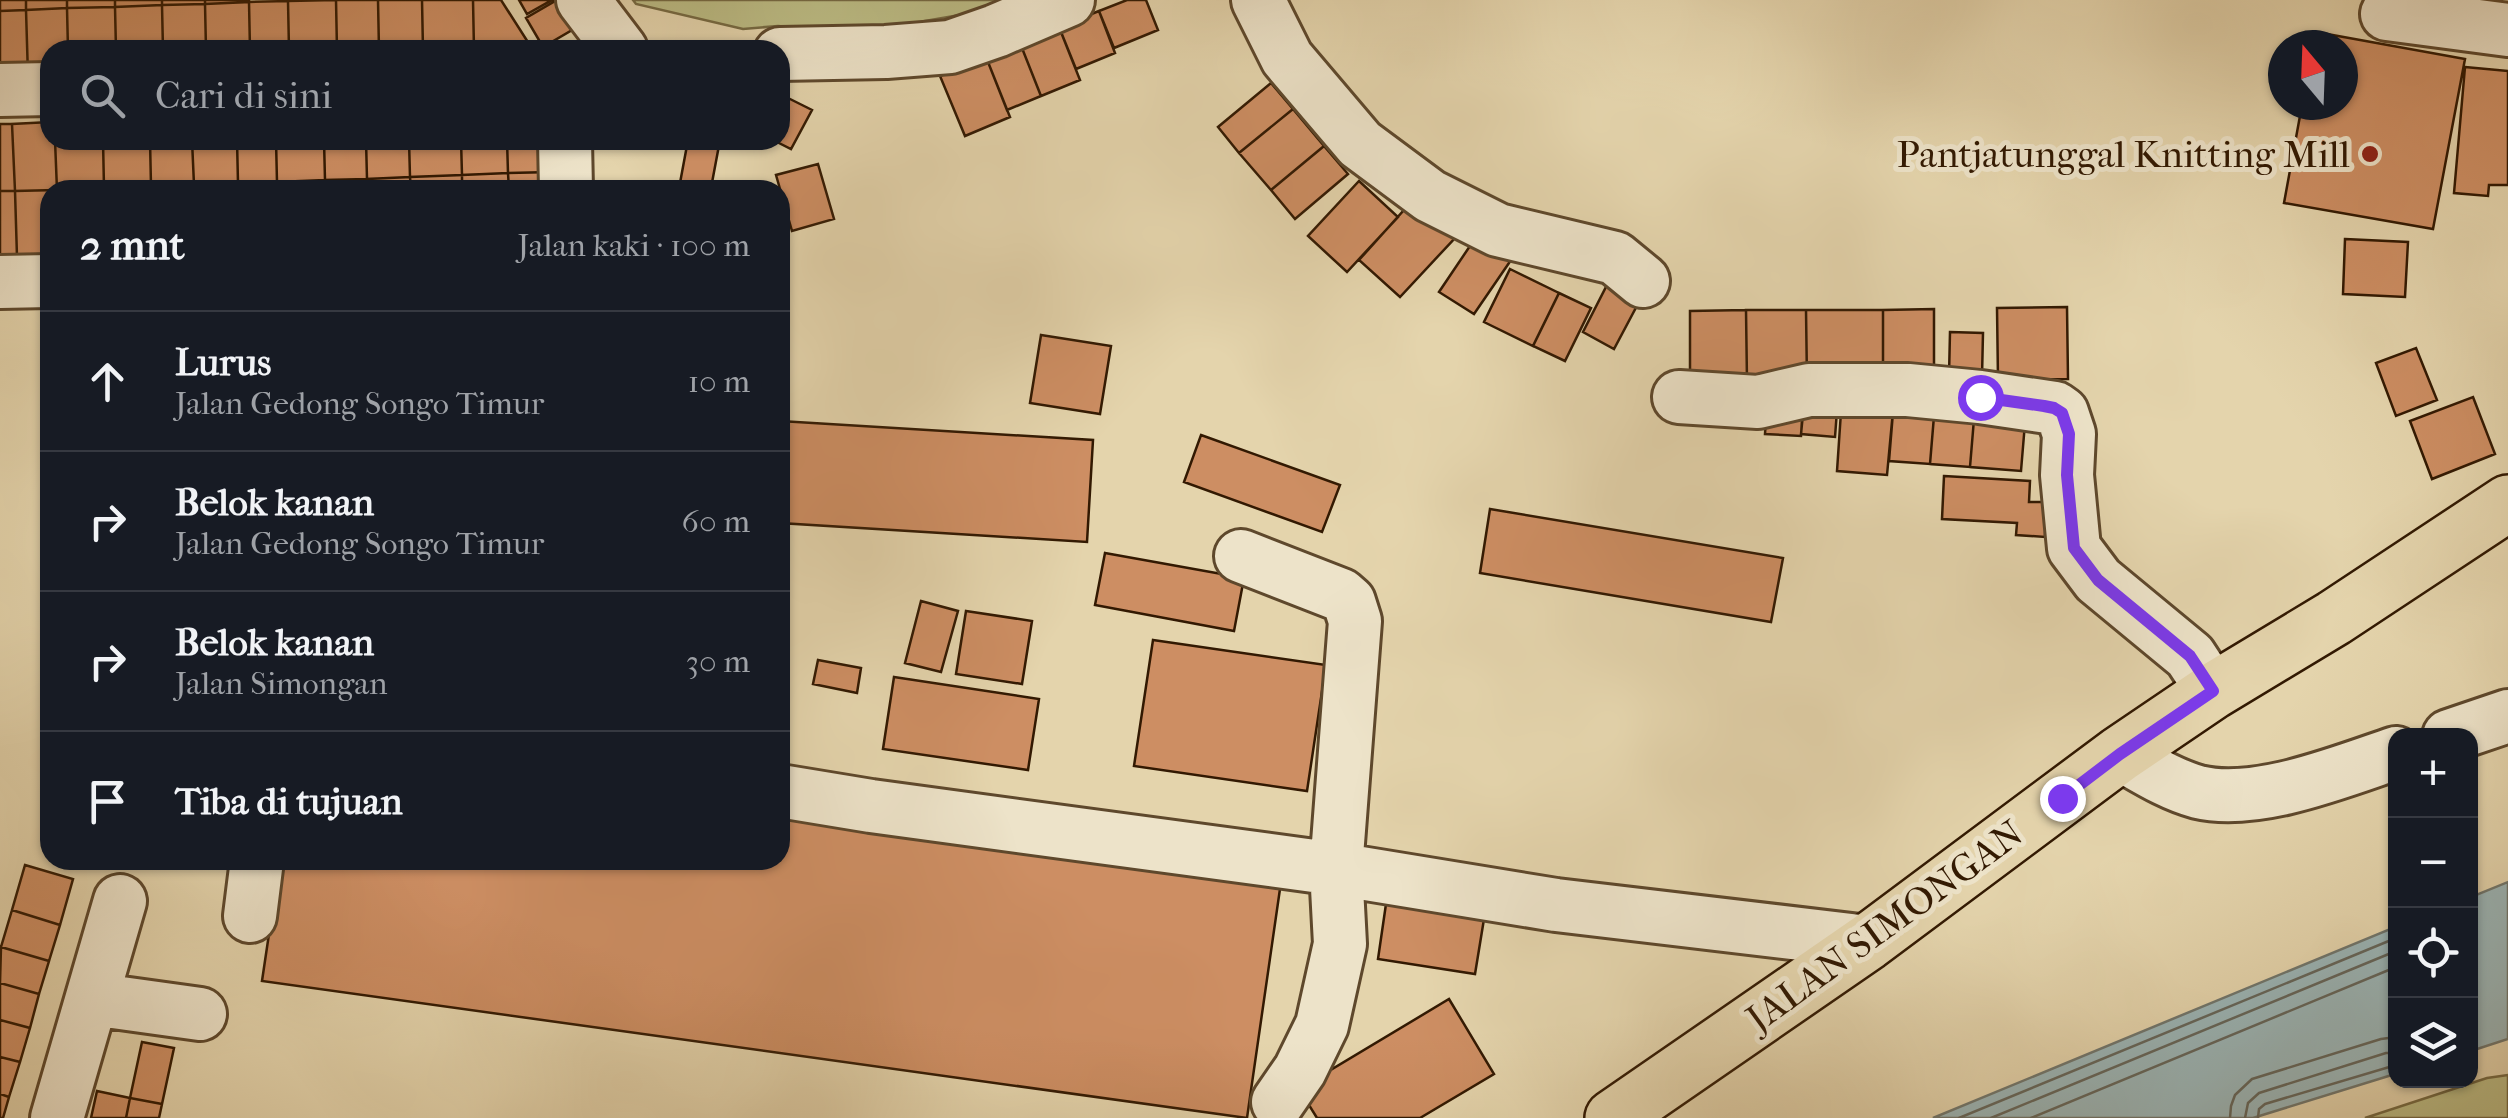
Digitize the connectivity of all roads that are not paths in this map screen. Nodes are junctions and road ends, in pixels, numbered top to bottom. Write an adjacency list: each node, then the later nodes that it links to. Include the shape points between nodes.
1 (582, 0): 6 (street)
2 (1068, 0): 7 (street, via 950,46)
3 (1258, 0): 13 (street, via 1287,58 1360,144 1430,196 1498,230 1615,258)
4 (2387, 14): 5 (street)
5 (2508, 30)
6 (614, 40)
7 (790, 54)
8 (40, 89): 9 (street)
9 (0, 90)
10 (565, 150): 11 (street)
11 (566, 180)
12 (40, 281): 14 (street)
13 (1643, 281)
14 (0, 282)
15 (1679, 397): 18 (street, via 1758,402 1810,390 1908,390 2054,408 2069,434 2074,548 2098,580 2190,656)
16 (2508, 502): 18 (main road, JALAN SIMONGAN)
17 (1240, 556): 24 (street, via 1341,595 1354,611)
18 (2213, 691): 21 (main road, JALAN SIMONGAN)
19 (2508, 716): 20 (street)
20 (2473, 728)
21 (2120, 754): 22 (street, via 2200,792 2250,796); 28 (main road, JALAN SIMONGAN)
22 (2388, 756)
23 (790, 793): 24 (street)
24 (1336, 869): 28 (street, via 1556,905); 31 (street, via 1340,944 1322,1025)
25 (256, 870): 27 (street)
26 (120, 901): 29 (street)
27 (250, 916)
28 (1868, 942): 33 (main road, JALAN SIMONGAN)
29 (92, 998): 30 (street); 32 (street)
30 (200, 1014)
31 (1278, 1102)
32 (57, 1118)
33 (1613, 1118)

